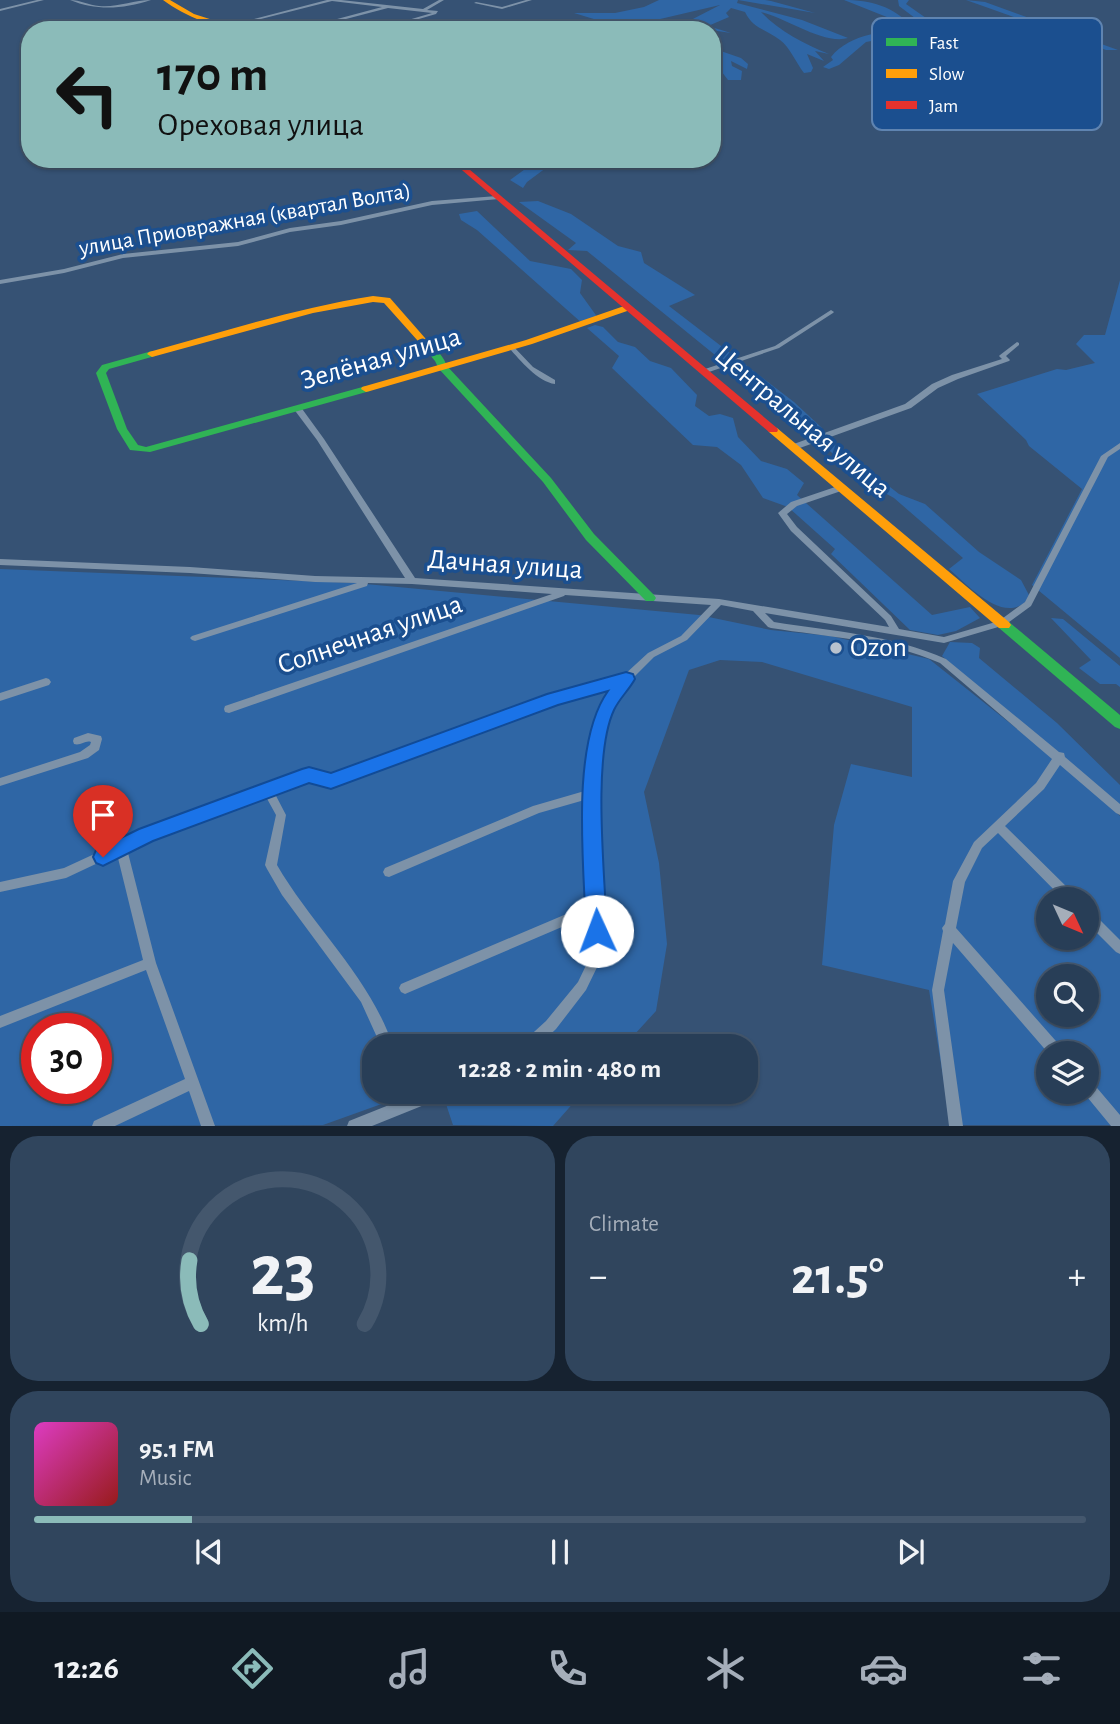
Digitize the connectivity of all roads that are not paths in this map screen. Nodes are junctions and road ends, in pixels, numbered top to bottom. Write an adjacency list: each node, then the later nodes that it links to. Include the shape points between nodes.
1 (42, 0): 14 (street)
2 (72, 0): 3 (street, via 97,7)
3 (149, 0)
4 (166, 0): 16 (street)
5 (323, 0): 12 (street)
6 (332, 0): 10 (street); 12 (street)
7 (372, 0): 10 (street)
8 (442, 0): 15 (street)
9 (530, 0): 11 (street, via 502,8)
10 (359, 2): 13 (street)
11 (476, 3)
12 (317, 4): 17 (street)
13 (392, 6): 15 (street); 18 (street)
14 (0, 10)
15 (424, 10): 19 (street, via 437,12)
16 (211, 21)
17 (259, 21)
18 (333, 21)
19 (406, 21)
20 (462, 168): 21 (street, Центральная улица)
21 (496, 198): 22 (street, улица Приовражная (квартал Волта), via 432,203 214,248 123,256); 23 (street, Центральная улица)
22 (0, 282)
23 (627, 308): 26 (street, Зелёная улица); 28 (street, Центральная улица)
24 (831, 312): 28 (street, via 777,347)
25 (1017, 344): 32 (street, via 1002,356 1007,360 955,377 908,405)
26 (511, 348): 27 (street, Зелёная улица); 29 (street)
27 (442, 367): 30 (street, Зелёная улица); 30 (street, Зелёная улица, via 381,297 104,367 101,373 134,448 146,450); 38 (street, via 547,480 590,537)
28 (703, 371): 32 (street, Центральная улица)
29 (552, 382)
30 (297, 408): 36 (street)
31 (1120, 445): 41 (street, via 1105,456 1028,604)
32 (794, 447): 33 (street, Центральная улица)
33 (841, 488): 41 (street, Центральная улица); 42 (street, via 794,504 782,513 888,618)
34 (0, 562): 35 (street, Дачная улица)
35 (373, 581): 36 (street, Дачная улица); 43 (street)
36 (412, 581): 37 (street, Дачная улица)
37 (566, 592): 38 (street, Дачная улица); 47 (street, Солнечная улица)
38 (650, 598): 39 (street, Дачная улица)
39 (719, 602): 40 (street, Дачная улица); 44 (street, via 684,638 652,655)
40 (755, 608): 42 (street, Дачная улица); 50 (street, via 771,625 883,642 943,661)
41 (1002, 623): 42 (street, Дачная улица, via 944,640); 48 (street, Центральная улица)
42 (896, 632)
43 (195, 638)
44 (626, 679): 52 (street, via 554,699 331,781 309,775); 53 (street, via 605,709 595,746)
45 (46, 682): 46 (street)
46 (0, 697)
47 (229, 709)
48 (1120, 723)
49 (78, 741): 51 (street, via 97,739 84,755)
50 (1060, 756): 54 (street); 55 (street, via 1040,786)
51 (0, 782)
52 (268, 790): 56 (street, via 146,835); 67 (street, via 281,815 271,865 365,998)
53 (593, 793): 57 (street, via 537,809); 60 (street)
54 (1120, 810)
55 (998, 826): 59 (street); 62 (street, via 978,845 959,881)
56 (121, 849): 58 (street, via 66,873); 64 (street)
57 (389, 872)
58 (0, 887)
59 (1059, 887)
60 (596, 907): 65 (street); 68 (street, via 597,955 582,986)
61 (1099, 927): 63 (street)
62 (948, 928): 69 (street); 76 (street, via 938,990)
63 (1120, 948)
64 (150, 963): 66 (street); 70 (street)
65 (405, 988)
66 (0, 1022)
67 (382, 1034)
68 (542, 1034)
69 (1047, 1041)
70 (193, 1082): 73 (street); 74 (street)
71 (1099, 1101): 77 (street)
72 (398, 1104): 75 (street)
73 (99, 1125)
74 (208, 1125)
75 (354, 1125)
76 (957, 1125)
77 (1119, 1125)

